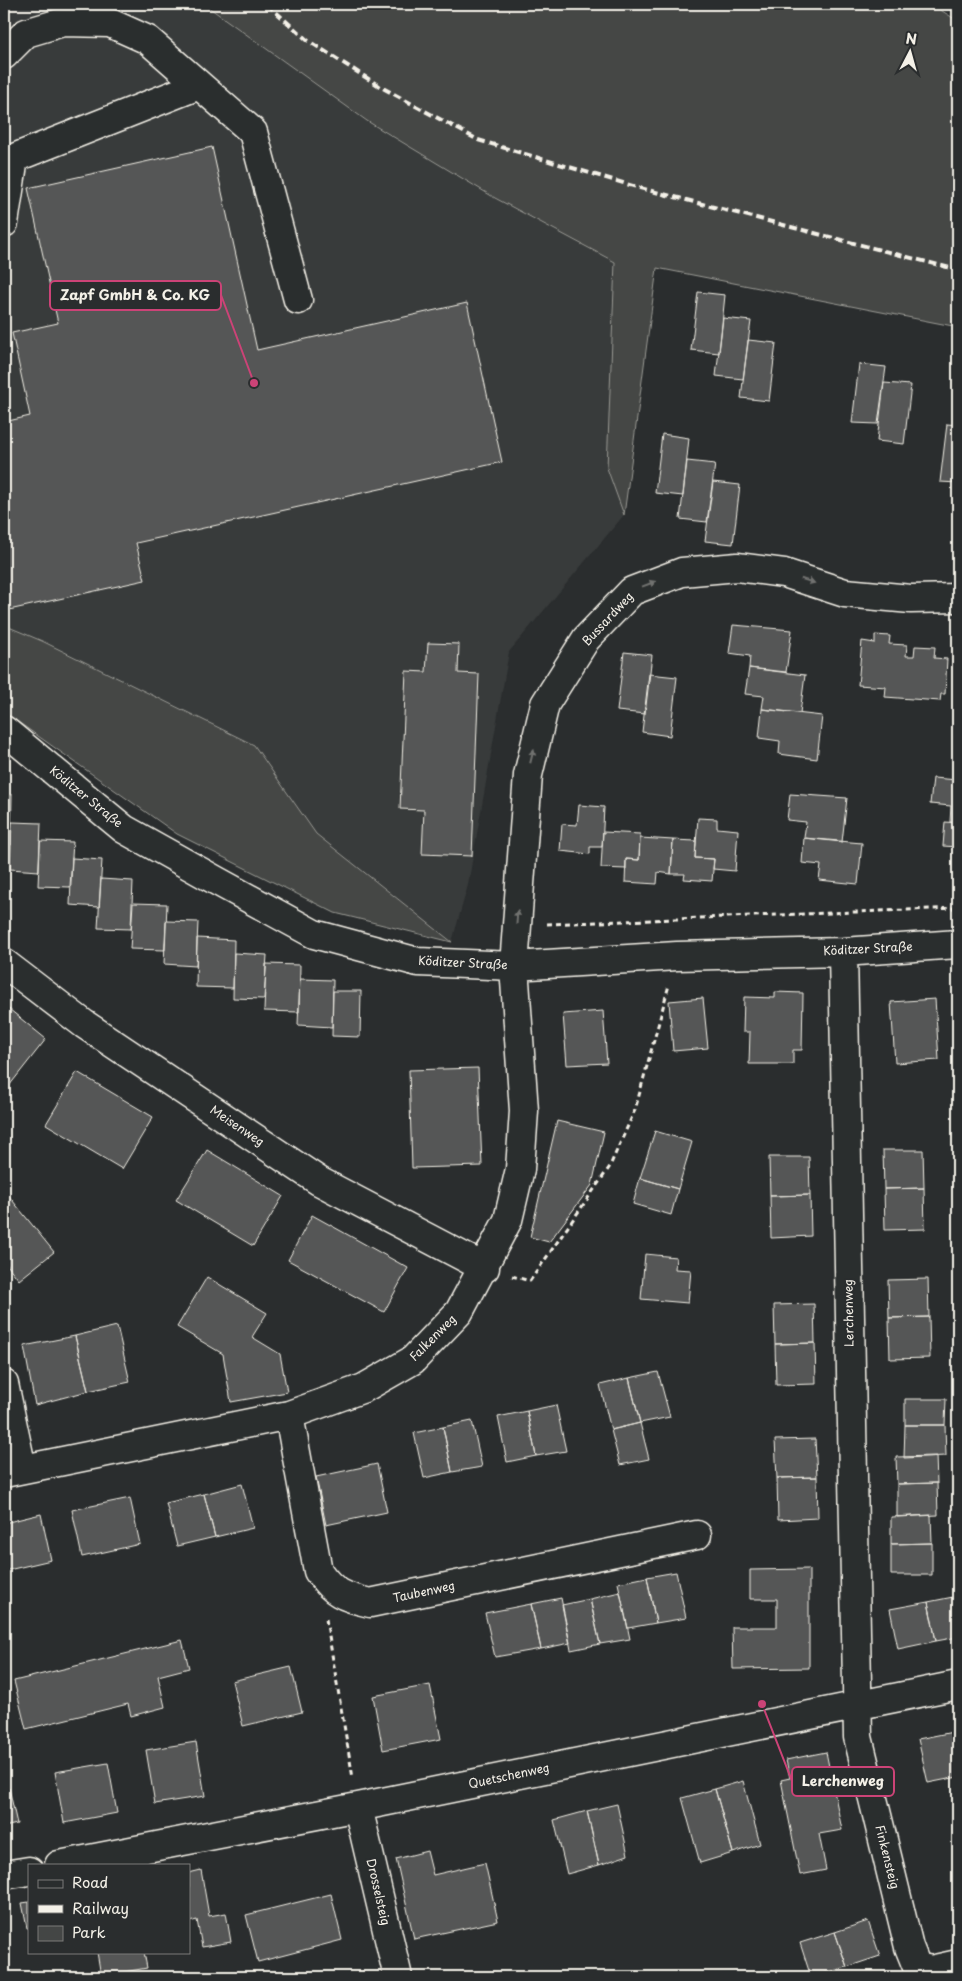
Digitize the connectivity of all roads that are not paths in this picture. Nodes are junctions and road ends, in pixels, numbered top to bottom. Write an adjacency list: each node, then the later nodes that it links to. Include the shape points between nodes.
1 (4, 55): 2 (street, via 26,33 63,22 110,24 148,40)
2 (199, 85): 3 (street, via 14,158); 4 (street, via 253,132)
3 (4, 223)
4 (298, 300)
5 (958, 598): 10 (street, Bussardweg, one-way to 5, via 528,775 545,704 586,638 632,591 682,572 737,567 784,573 845,593 910,599)
6 (4, 730): 10 (street, Köditzer Straße, via 124,829 314,934 418,962)
7 (958, 944): 8 (street, Köditzer Straße)
8 (843, 952): 10 (street, Köditzer Straße, via 677,956); 17 (street, Lerchenweg, via 853,1582)
9 (4, 963): 11 (street, Meisenweg, via 84,1024 319,1181)
10 (514, 966): 11 (street, Falkenweg, via 524,1111 520,1169 508,1220)
11 (485, 1268): 13 (street, Falkenweg, via 459,1312 414,1360 364,1388)
12 (4, 1384): 14 (street)
13 (289, 1415): 14 (street, Falkenweg); 15 (street, Taubenweg, via 318,1571 329,1587 347,1598 370,1603)
14 (13, 1471)
15 (697, 1535)
16 (958, 1684): 17 (street, Quetschenweg)
17 (859, 1705): 18 (street, Quetschenweg); 22 (street, Finkensteig, via 858,1737 909,1947 917,1967 932,1970)
18 (358, 1807): 19 (street, Quetschenweg); 23 (street, Drosselsteig)
19 (64, 1864)
20 (28, 1871): 21 (street)
21 (4, 1876)
22 (958, 1964)
23 (398, 1977)

